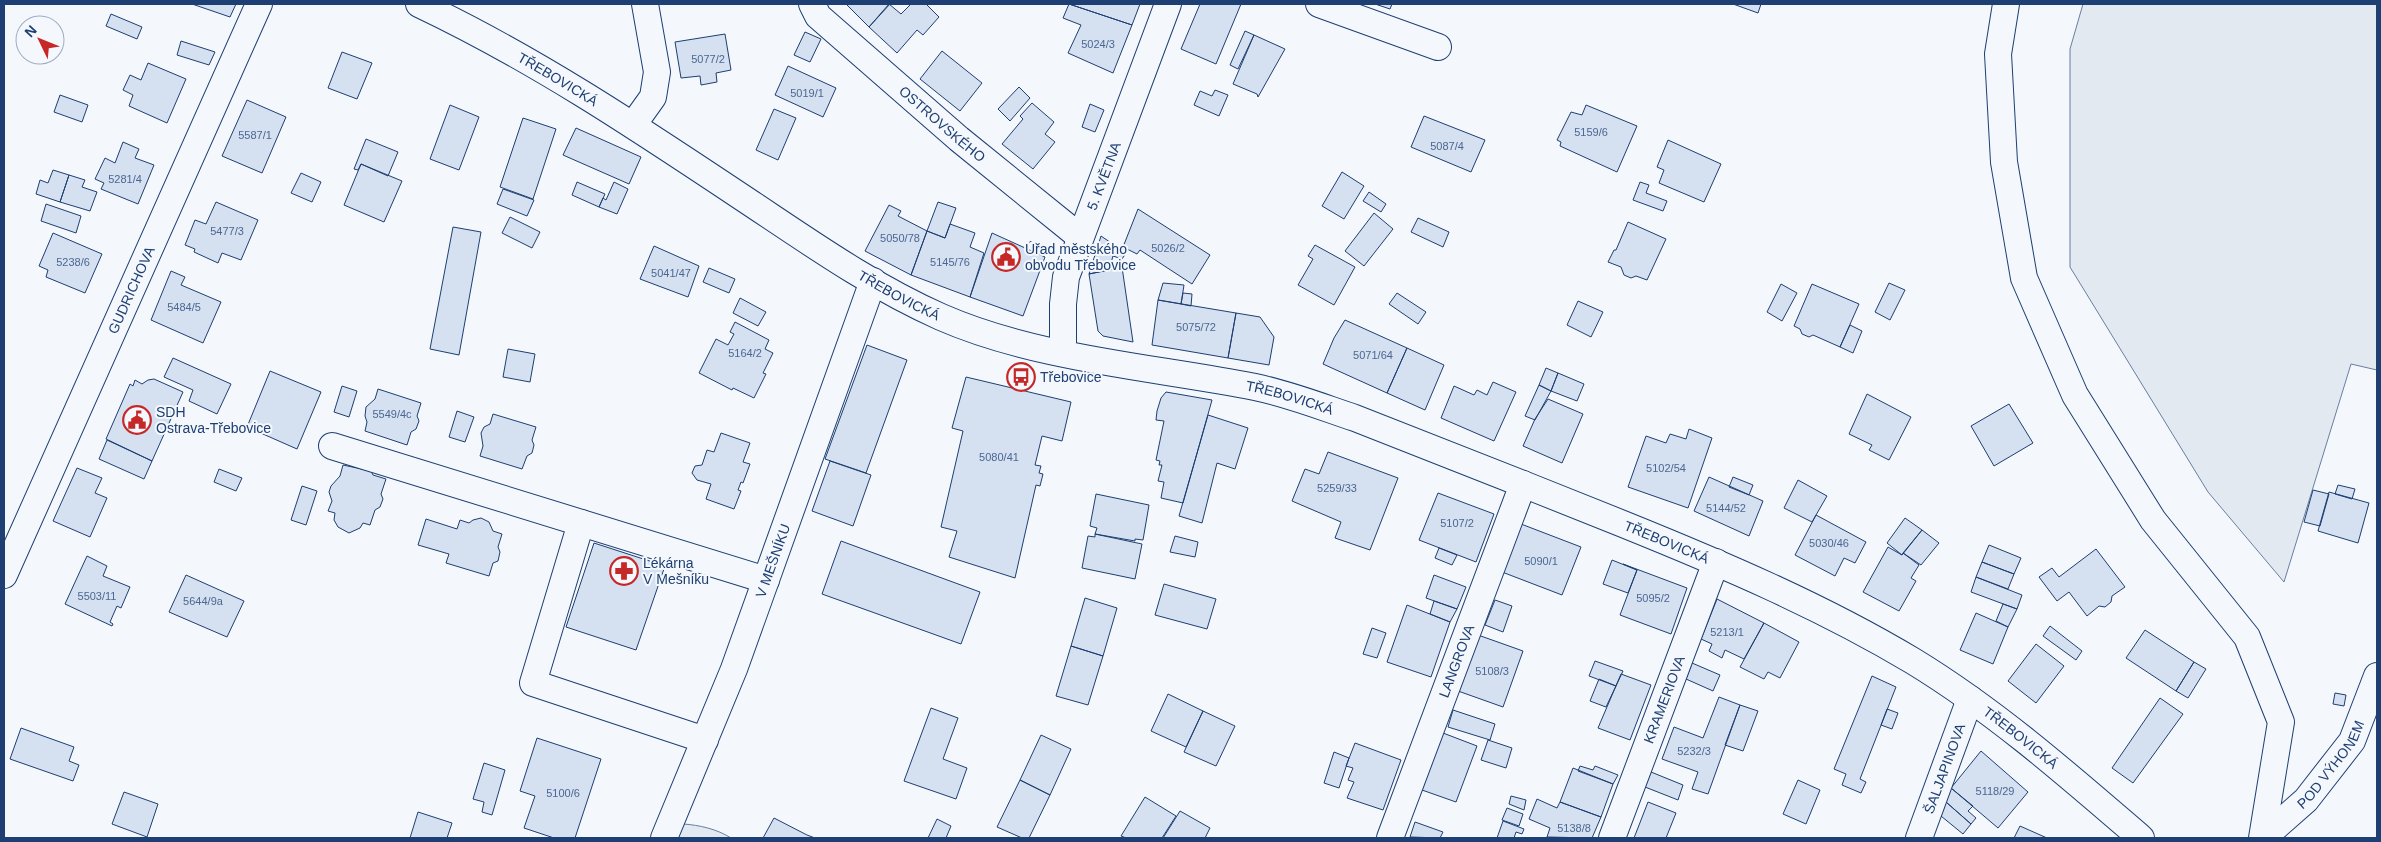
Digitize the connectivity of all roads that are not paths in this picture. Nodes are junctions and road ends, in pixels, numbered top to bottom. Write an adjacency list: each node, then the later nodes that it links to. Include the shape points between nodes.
1 (259, 4): 17 (street, GUDRICHOVA)
2 (419, 4): 9 (street, TŘEBOVICKÁ, via 530,61)
3 (645, 4): 9 (street, via 657,72 653,96)
4 (812, 4): 10 (street, OSTROVSKÉHO, via 818,16 959,139)
5 (1168, 4): 10 (street, 5. KVĚTNA)
6 (1319, 4): 8 (street)
7 (2006, 4): 27 (street, via 1998,54 2004,152 2024,278 2080,404 2153,520 2247,638 2281,722)
8 (1438, 47)
9 (633, 124): 11 (street, TŘEBOVICKÁ)
10 (1080, 237): 12 (street, 5. KVĚTNA, via 1066,277)
11 (873, 281): 12 (street, TŘEBOVICKÁ, via 912,304 968,328); 18 (street, V MEŠNÍKU)
12 (1063, 353): 14 (street, TŘEBOVICKÁ, via 1258,388 1355,418)
13 (332, 446): 15 (street)
14 (1523, 484): 16 (street, TŘEBOVICKÁ); 23 (street, LANGROVA)
15 (581, 523): 18 (street); 21 (street, via 534,682)
16 (1716, 562): 20 (street, TŘEBOVICKÁ, via 1821,610 1913,661); 24 (street, KRAMERIOVA)
17 (4, 576)
18 (766, 580): 21 (street, V MEŠNÍKU)
19 (2377, 676): 27 (street, POD VÝHONEM, via 2352,741 2306,800)
20 (1970, 700): 25 (street, ŠALJAPINOVA); 26 (street, TŘEBOVICKÁ, via 2048,758)
21 (705, 740): 22 (street, V MEŠNÍKU)
22 (664, 838)
23 (1390, 838)
24 (1612, 838)
25 (1919, 838)
26 (2141, 838)
27 (2263, 838)

